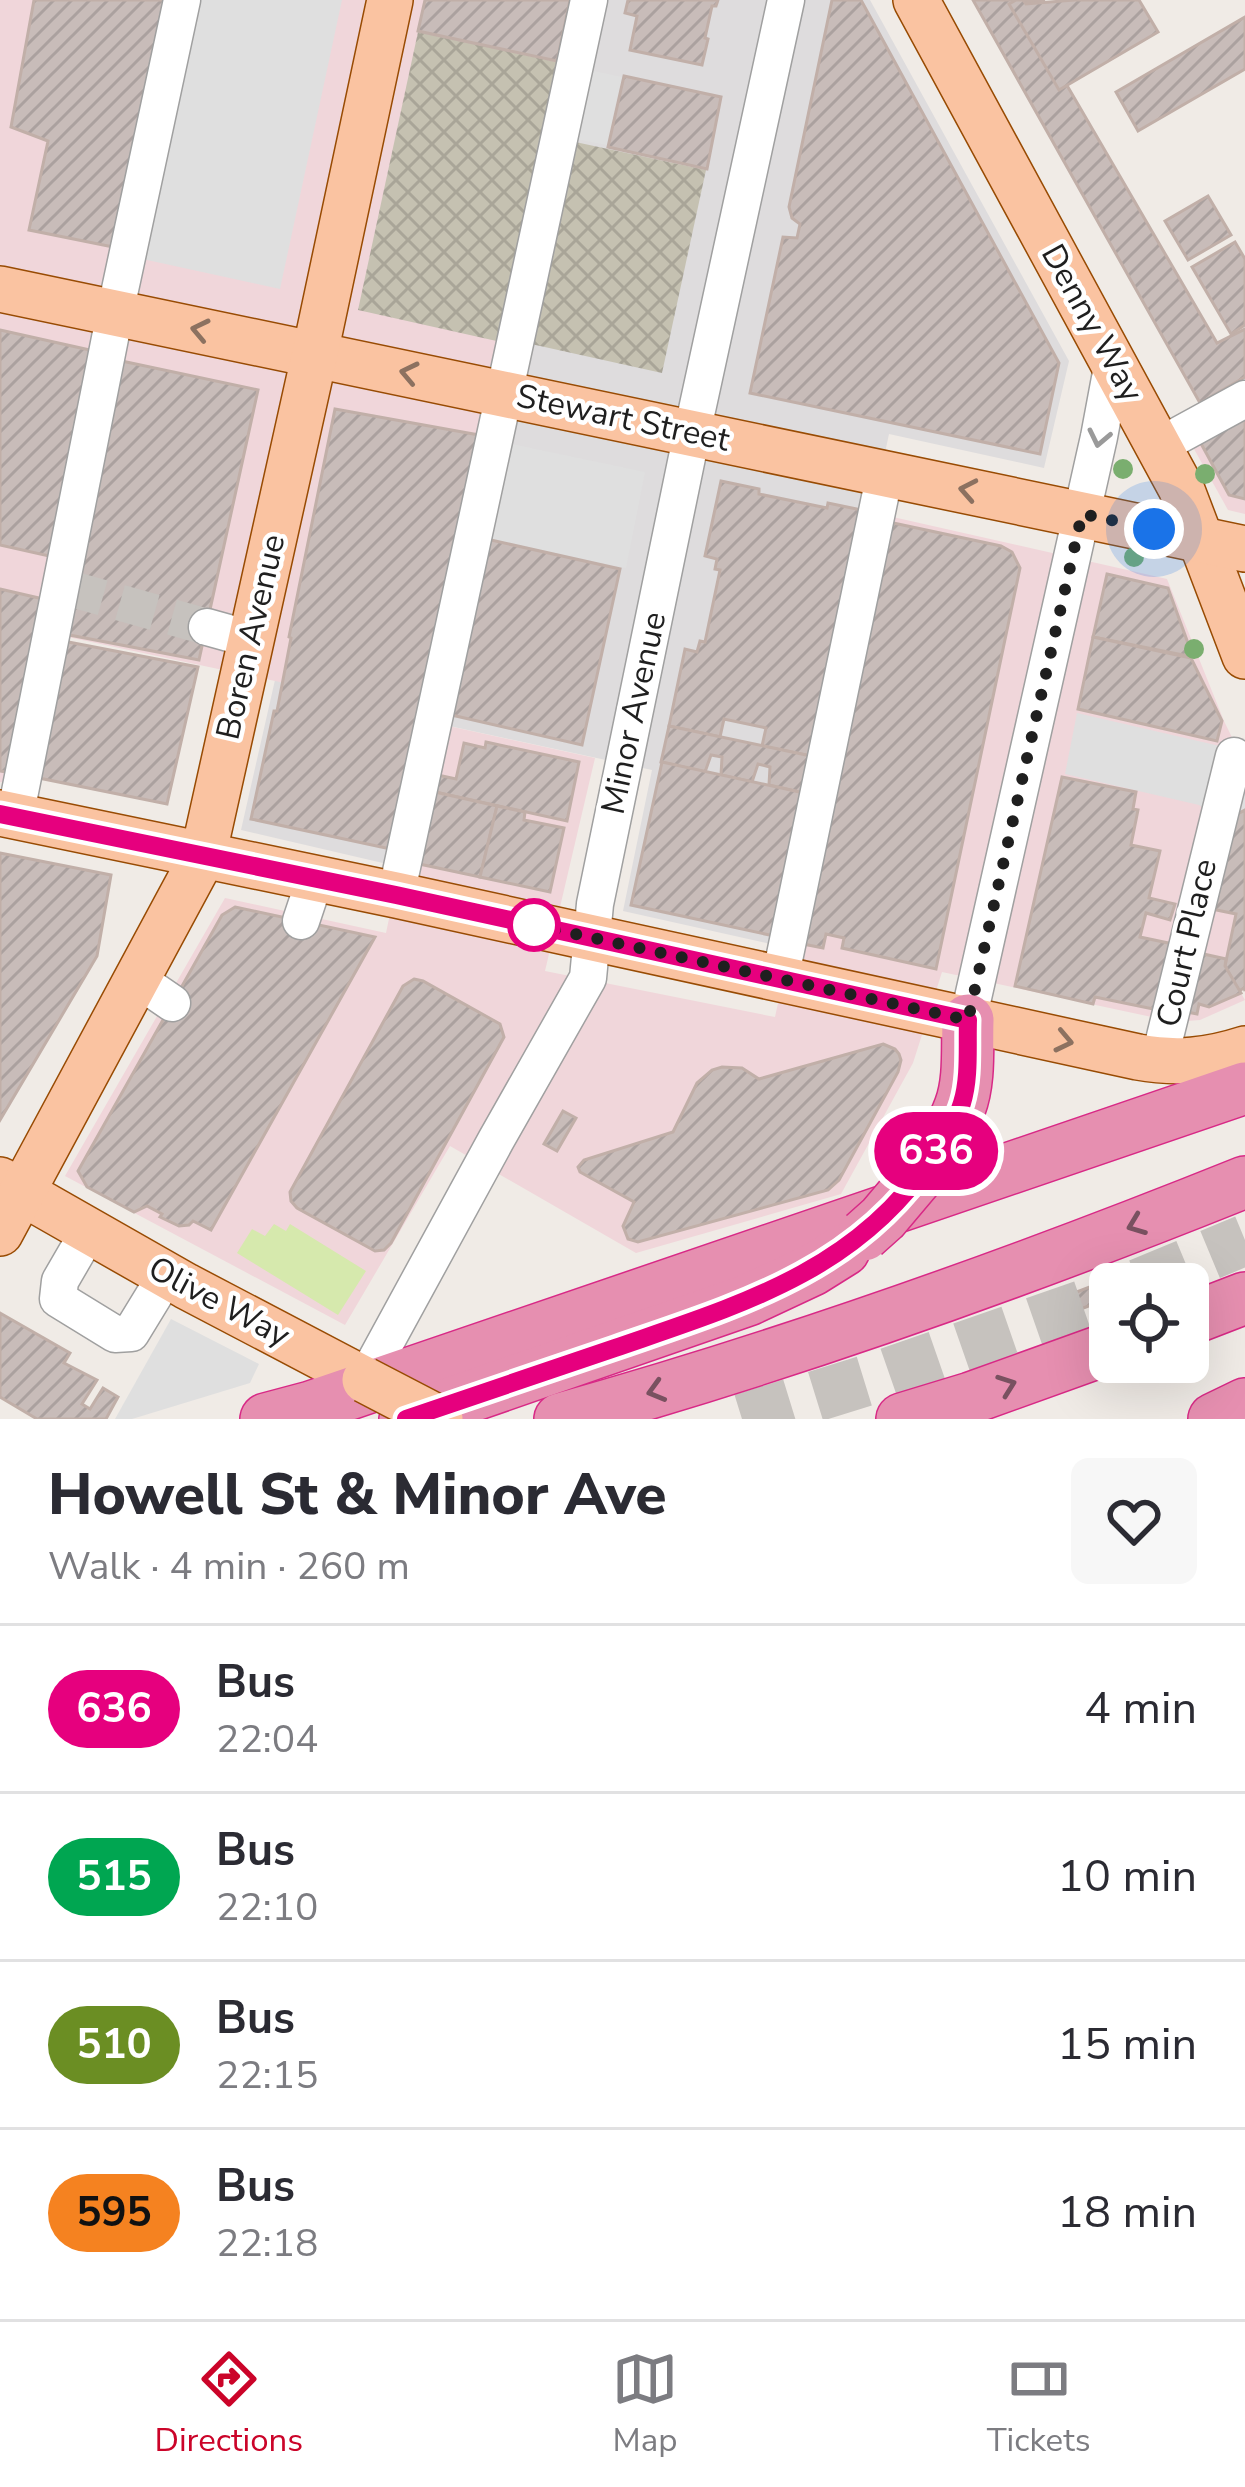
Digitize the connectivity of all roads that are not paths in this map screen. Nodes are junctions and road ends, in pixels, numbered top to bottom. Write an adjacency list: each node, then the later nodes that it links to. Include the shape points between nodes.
1 (182, 0): 7 (street)
2 (390, 0): 8 (main road, Boren Avenue)
3 (589, 0): 10 (street)
4 (786, 0): 12 (street, Minor Avenue)
5 (916, 0): 9 (main road, Denny Way)
6 (0, 289): 7 (main road, Stewart Street)
7 (115, 313): 8 (main road, Stewart Street, one-way to 7); 21 (street, via 70,496 65,587)
8 (315, 353): 10 (main road, Stewart Street, one-way to 8); 18 (main road, Boren Avenue)
9 (1113, 362): 13 (main road, Denny Way); 15 (street, one-way to 15)
10 (504, 393): 12 (main road, Stewart Street); 23 (street)
11 (1245, 398): 13 (street)
12 (692, 433): 14 (main road, Stewart Street); 24 (street, Minor Avenue)
13 (1159, 446): 16 (main road, Denny Way)
14 (885, 473): 15 (main road, Stewart Street, one-way to 14); 25 (street)
15 (1082, 514): 16 (main road, Stewart Street); 26 (street)
16 (1224, 544): 19 (main road, Denny Way)
17 (206, 627): 18 (street)
18 (250, 639): 22 (main road, Boren Avenue)
19 (1245, 656)
20 (1234, 756): 28 (street, Court Place)
21 (8, 815): 22 (main road)
22 (202, 856): 23 (main road, via 308,900); 31 (main road, Boren Avenue, via 155,991)
23 (396, 895): 24 (main road)
24 (591, 938): 25 (main road); 38 (street, Minor Avenue, via 588,978)
25 (780, 979): 26 (main road)
26 (968, 1020): 28 (main road, one-way to 28); 41 (highway, bridge, via 962,1104 926,1167 864,1235 748,1300)
27 (1245, 1049): 28 (main road, via 1199,1061)
28 (1159, 1060)
29 (1245, 1088): 40 (highway)
30 (1245, 1182): 43 (highway, one-way to 43, via 949,1294)
31 (11, 1187): 32 (main road, Olive Way); 33 (main road, Boren Avenue)
32 (89, 1231): 34 (main road, Olive Way); 34 (street, via 58,1299 115,1334 131,1334)
33 (0, 1233)
34 (167, 1274): 38 (main road, Olive Way)
35 (1245, 1298): 36 (highway)
36 (1209, 1312)
37 (1089, 1356): 44 (highway, one-way to 37)
38 (365, 1380): 42 (main road, Olive Way, bridge)
39 (1245, 1404): 45 (highway)
40 (266, 1419)
41 (405, 1419)
42 (440, 1419)
43 (560, 1419)
44 (902, 1419)
45 (1214, 1419)

